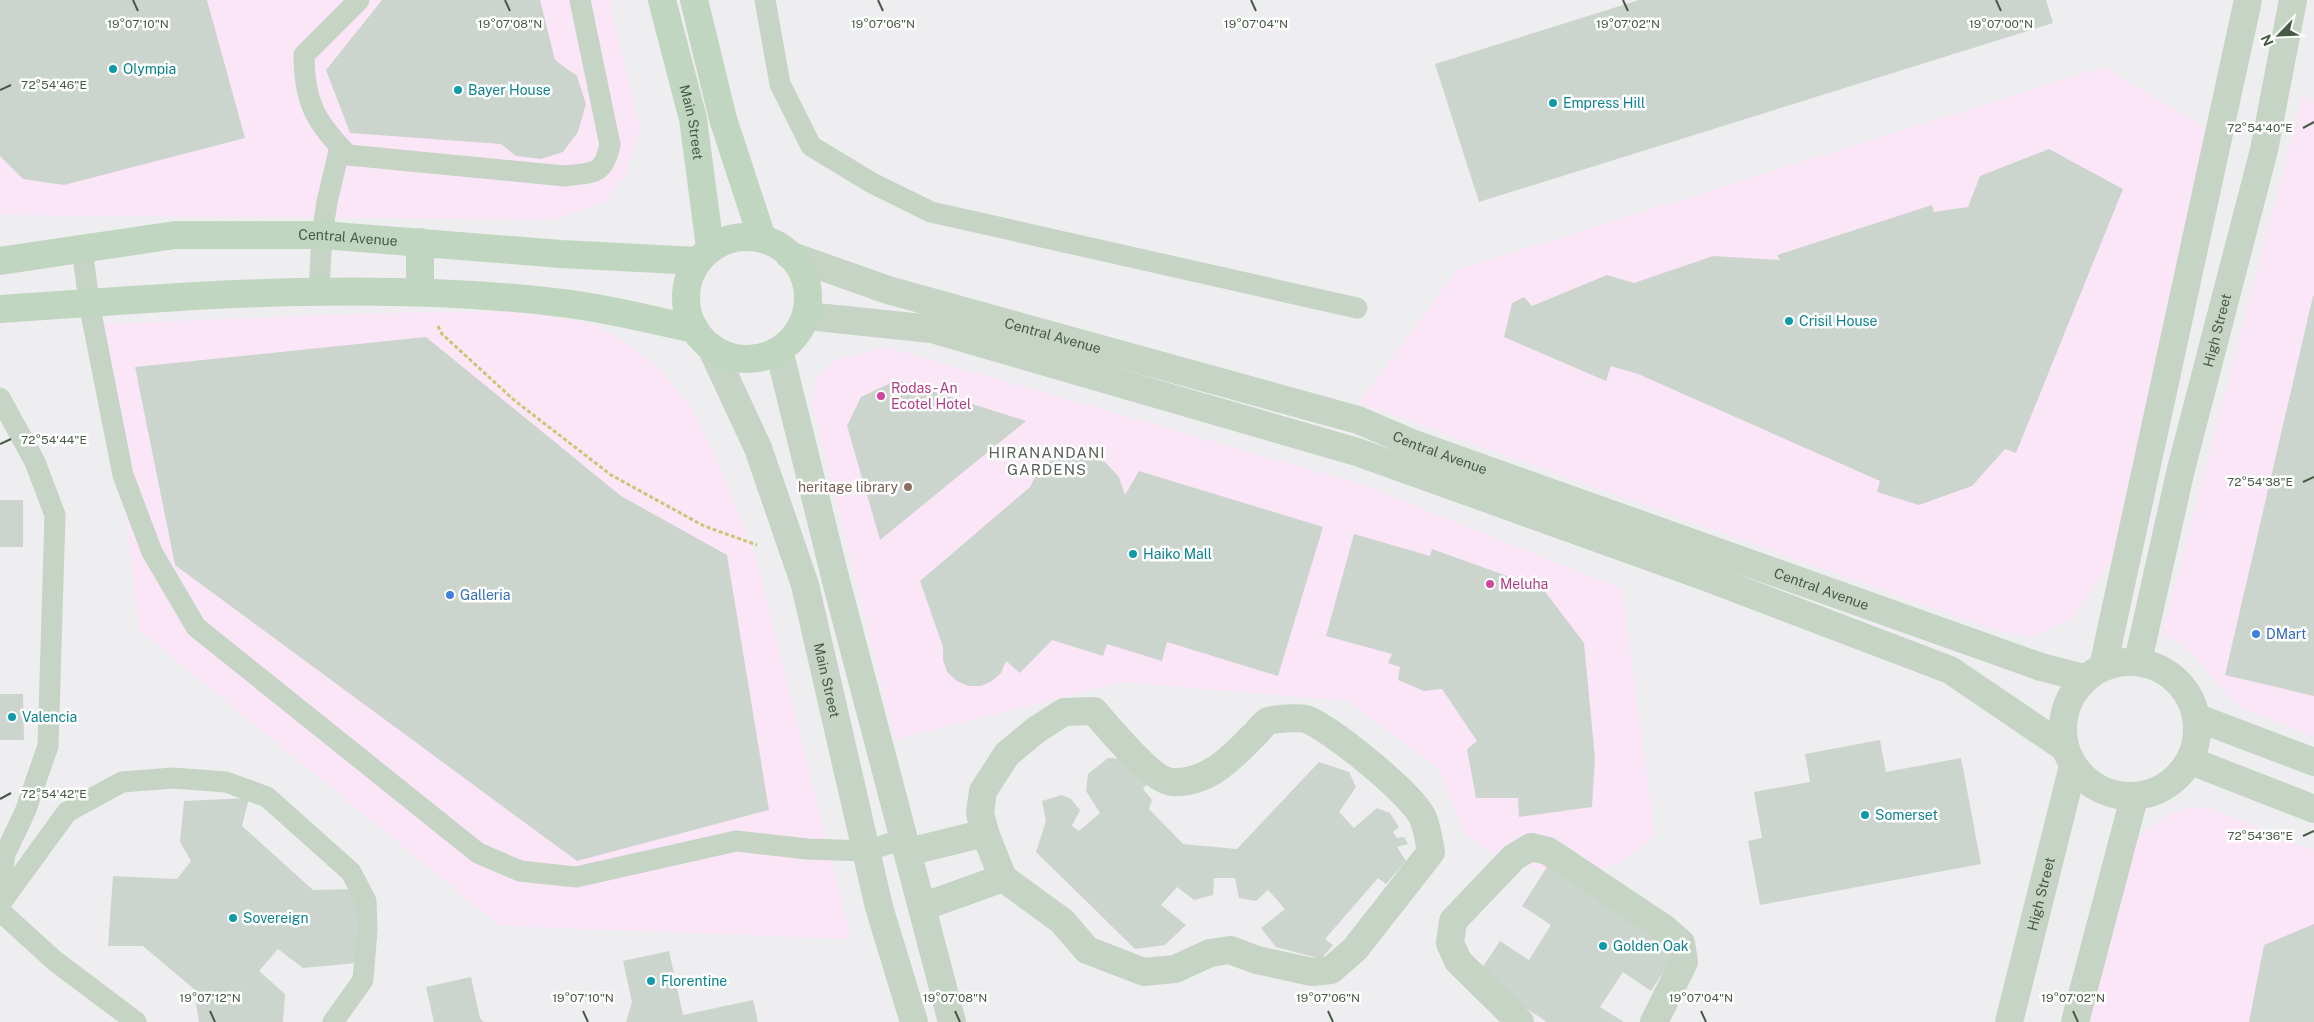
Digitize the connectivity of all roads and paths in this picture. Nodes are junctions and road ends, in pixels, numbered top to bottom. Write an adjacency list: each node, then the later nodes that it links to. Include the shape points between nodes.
1 (359, 0): 8 (lane, via 304,55 304,80 313,112)
2 (580, 0): 8 (lane, via 610,145 606,163 596,171 565,176 348,155)
3 (662, 0): 13 (main road, Main Street, via 693,120)
4 (694, 0): 10 (main road, via 723,119)
5 (765, 0): 19 (lane, via 780,84 811,146 872,183 931,212)
6 (2248, 0): 34 (street)
7 (2293, 0): 33 (street, High Street, via 2264,150 2181,470)
8 (340, 147): 9 (lane)
9 (322, 235): 11 (main road, Central Avenue); 12 (main road, Central Avenue, via 175,235); 16 (lane)
10 (762, 238): 13 (main road, via 738,236); 14 (main road)
11 (420, 242): 13 (main road, Central Avenue, via 561,254); 17 (main road)
12 (82, 248): 15 (main road, Central Avenue); 18 (lane)
13 (704, 254): 23 (main road, via 688,282 687,306)
14 (789, 255): 21 (main road, via 800,266 808,288); 22 (street, Central Avenue, via 888,290)
15 (0, 261)
16 (319, 292): 17 (main road); 18 (main road)
17 (420, 292): 23 (main road, via 563,303); 30 (path, via 442,334 514,400 612,475 704,526)
18 (89, 303): 20 (main road); 44 (lane, via 123,474 152,552 196,627 478,853 520,871 576,877 736,841 807,849)
19 (1358, 308)
20 (0, 309)
21 (807, 316): 24 (street, Central Avenue, via 932,329); 25 (main road, via 797,334)
22 (984, 316): 24 (street); 27 (street, Central Avenue)
23 (703, 338): 25 (main road, via 733,357 757,358); 30 (street, Main Street, via 758,448)
24 (982, 344): 28 (street, Central Avenue)
25 (779, 350): 31 (street)
26 (0, 398): 46 (lane, via 35,462 55,515 48,746 25,812 5,854)
27 (1282, 400): 28 (street); 29 (street, Central Avenue, via 1358,420 1414,444)
28 (1277, 430): 32 (street, Central Avenue, via 1357,452)
29 (1712, 550): 32 (street); 34 (street, Central Avenue, via 2040,667)
30 (795, 558): 31 (street); 44 (street, Main Street, via 805,585)
31 (831, 560): 43 (street)
32 (1706, 577): 36 (street, Central Avenue, via 1950,670)
33 (2138, 660): 34 (street, via 2109,663); 35 (street, via 2165,670 2187,690)
34 (2094, 673): 36 (street, via 2072,692 2064,710 2062,729)
35 (2198, 718): 37 (street); 38 (street)
36 (2069, 757): 40 (street, via 2099,790); 56 (street, High Street)
37 (2307, 760): 39 (street)
38 (2191, 761): 39 (street); 40 (street, via 2167,787)
39 (2281, 796): 41 (street)
40 (2134, 798): 57 (street)
41 (2314, 809)
42 (985, 833): 43 (street); 45 (street); 45 (street, via 980,813 983,790 1006,754 1064,712 1094,712 1156,775 1171,782 1196,779 1228,762 1268,721 1304,718 1340,740 1407,798 1422,816 1431,852 1355,949 1331,970 1312,972 1257,960 1230,950 1210,953 1175,969 1144,972 1087,950 1062,921)
43 (906, 846): 44 (lane); 48 (street)
44 (866, 851): 53 (street, Main Street, via 879,907)
45 (1003, 878): 48 (street)
46 (0, 888)
47 (0, 904): 52 (lane, via 67,812 122,782 173,778 226,782 267,797 351,872 366,901 363,980)
48 (922, 907): 50 (street)
49 (0, 912): 51 (lane, via 55,961)
50 (947, 1021)
51 (136, 1022)
52 (333, 1022)
53 (914, 1022)
54 (1520, 1022): 55 (street, via 1458,961 1450,943 1454,921 1514,857 1531,847 1548,851 1666,929 1681,943 1684,962)
55 (1654, 1022)
56 (2010, 1022)
57 (2075, 1022)

